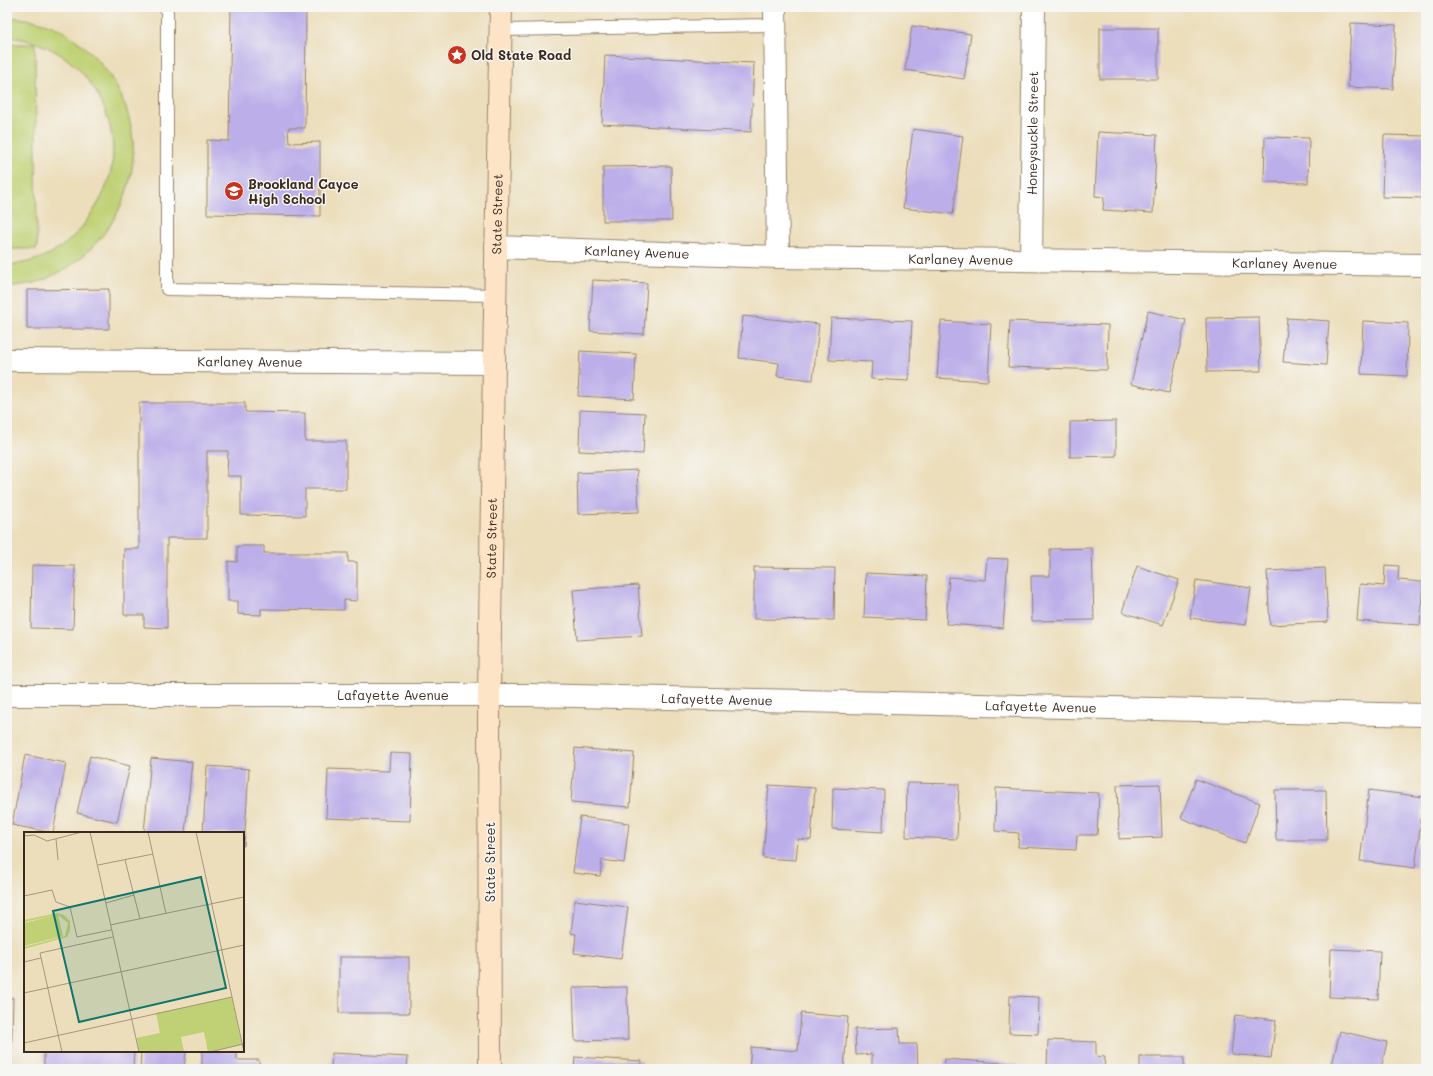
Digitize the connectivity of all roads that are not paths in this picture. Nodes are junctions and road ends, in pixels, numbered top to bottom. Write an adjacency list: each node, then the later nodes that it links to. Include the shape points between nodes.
1 (166, 7): 10 (lane, via 167,289)
2 (501, 7): 5 (main road, State Street)
3 (1034, 7): 8 (street, Honeysuckle Street)
4 (775, 16): 5 (lane); 7 (street)
5 (501, 30): 6 (main road, State Street)
6 (496, 247): 7 (street, Karlaney Avenue); 10 (main road, State Street)
7 (778, 257): 8 (street, Karlaney Avenue)
8 (1031, 259): 9 (street, Karlaney Avenue)
9 (1426, 264)
10 (496, 295): 12 (main road, State Street)
11 (7, 360): 12 (street, Karlaney Avenue)
12 (494, 363): 14 (main road, State Street)
13 (7, 695): 14 (street, Lafayette Avenue)
14 (489, 695): 15 (street, Lafayette Avenue); 16 (main road, State Street)
15 (1426, 715)
16 (490, 1069)

